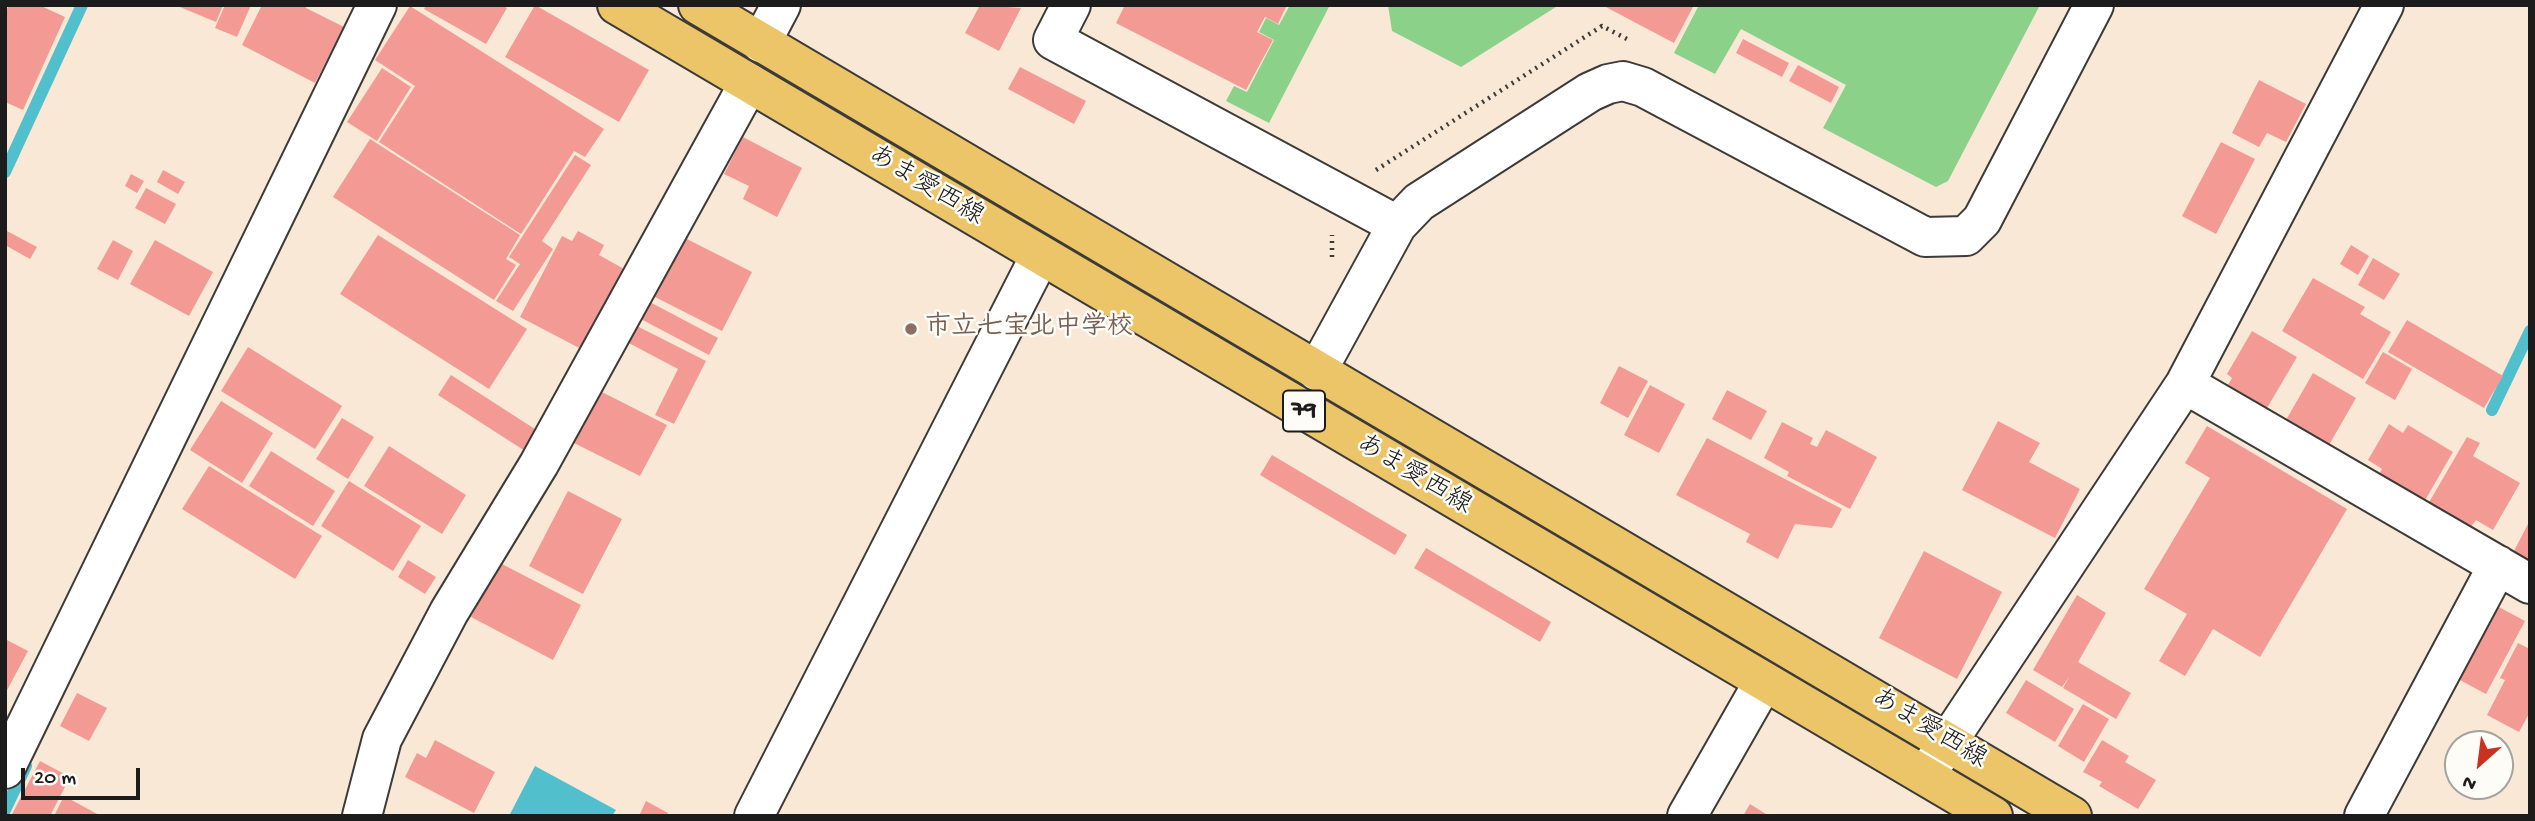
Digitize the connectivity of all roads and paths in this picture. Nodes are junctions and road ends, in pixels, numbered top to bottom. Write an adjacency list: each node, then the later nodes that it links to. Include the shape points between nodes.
1 (377, 5): 17 (street)
2 (617, 5): 9 (main road, あま愛西線 / 79)
3 (698, 5): 8 (main road, あま愛西線 / 79)
4 (781, 5): 8 (street)
5 (1071, 5): 10 (street, via 1053,40)
6 (2094, 5): 10 (street, via 1982,220 1966,236 1925,237 1643,87 1623,81 1590,92 1419,202)
7 (2384, 5): 13 (street)
8 (761, 43): 12 (main road, あま愛西線 / 79)
9 (749, 83): 11 (main road, あま愛西線 / 79); 19 (street, via 539,464 406,692 382,738)
10 (1397, 225): 12 (street)
11 (1040, 256): 15 (main road, あま愛西線 / 79); 20 (street)
12 (1317, 371): 16 (main road, あま愛西線 / 79)
13 (2185, 384): 14 (street); 16 (street)
14 (2514, 575): 24 (street)
15 (1763, 683): 18 (main road, あま愛西線 / 79); 21 (street)
16 (1947, 742): 18 (street); 23 (main road, あま愛西線 / 79)
17 (5, 769)
18 (1925, 775): 22 (main road, あま愛西線 / 79)
19 (362, 816)
20 (754, 816)
21 (1687, 816)
22 (1993, 816)
23 (2072, 816)
24 (2364, 816)

